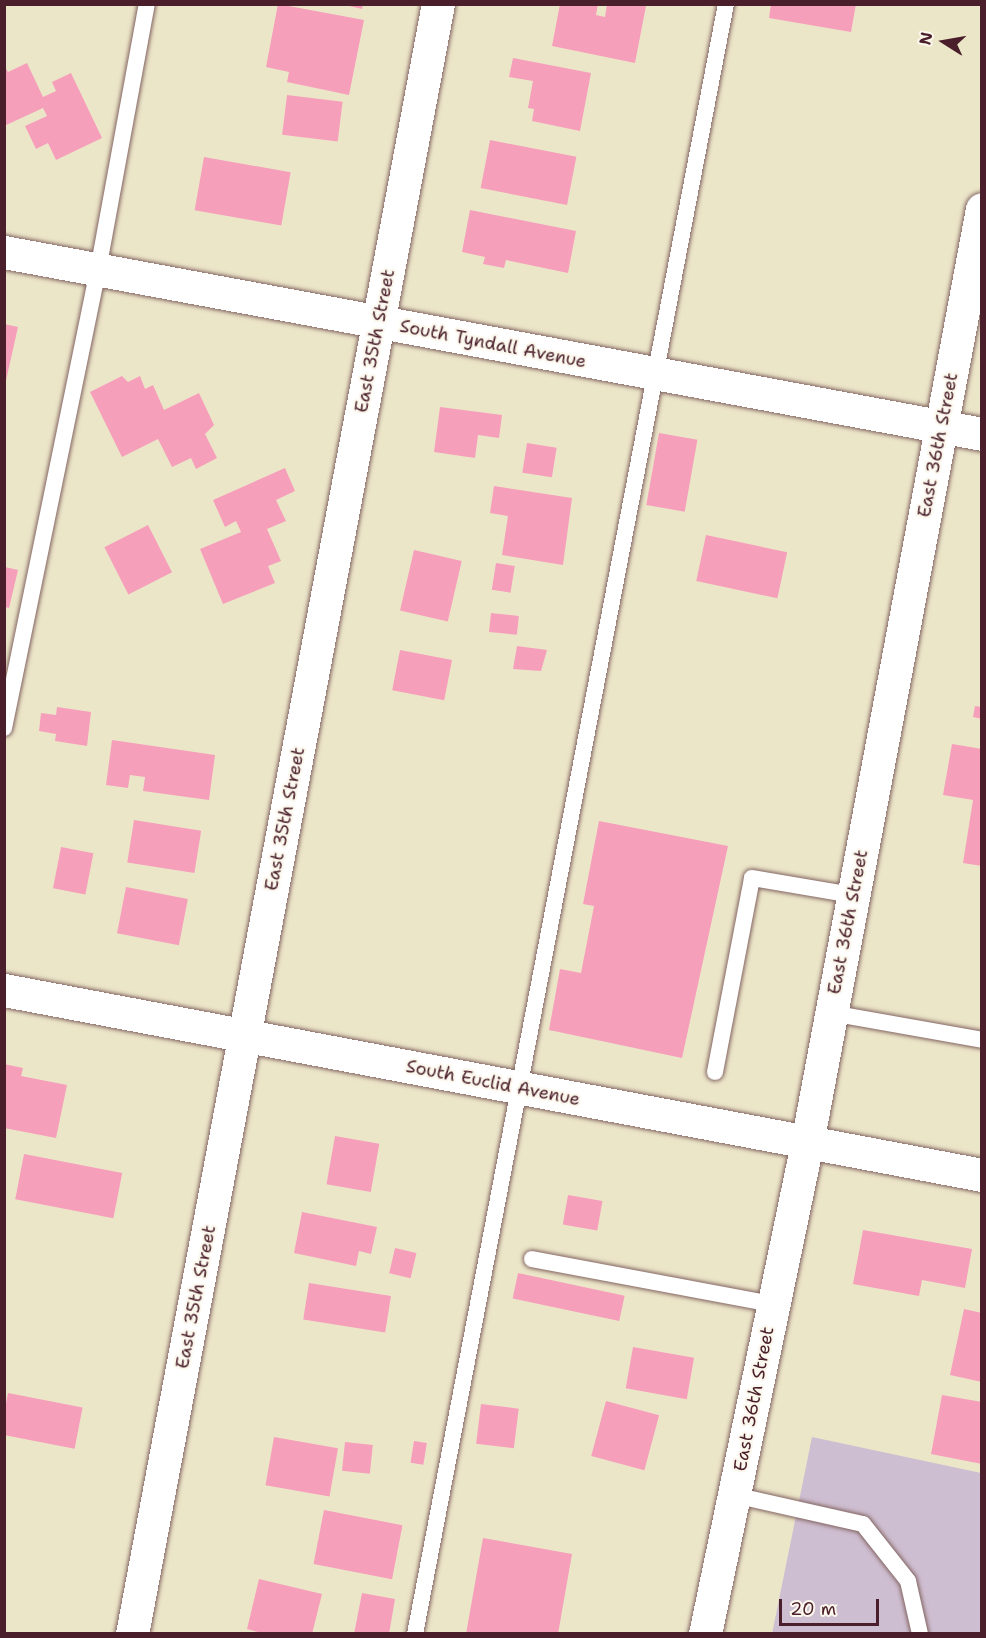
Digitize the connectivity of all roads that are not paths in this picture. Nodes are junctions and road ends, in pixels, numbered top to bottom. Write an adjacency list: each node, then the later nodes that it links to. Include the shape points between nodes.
1 (147, 4): 6 (lane)
2 (438, 4): 7 (street, East 35th Street)
3 (726, 4): 8 (lane)
4 (981, 209): 9 (street, East 36th Street)
5 (4, 252): 6 (street, South Tyndall Avenue)
6 (98, 270): 7 (street, South Tyndall Avenue); 11 (lane)
7 (378, 322): 8 (street, South Tyndall Avenue); 15 (street, East 35th Street)
8 (655, 375): 9 (street, South Tyndall Avenue); 18 (lane)
9 (941, 427): 10 (street, South Tyndall Avenue); 12 (street, East 36th Street)
10 (981, 434)
11 (4, 728)
12 (853, 895): 14 (street, East 36th Street); 17 (lane, via 752,878)
13 (4, 990): 15 (street, South Euclid Avenue)
14 (831, 1013): 16 (lane); 19 (street, East 36th Street)
15 (245, 1035): 18 (street, South Euclid Avenue); 24 (street, East 35th Street)
16 (981, 1040)
17 (714, 1072)
18 (521, 1088): 19 (street, South Euclid Avenue); 25 (lane)
19 (807, 1143): 20 (street, South Euclid Avenue); 22 (street, East 36th Street)
20 (981, 1175)
21 (532, 1259): 22 (lane)
22 (773, 1304): 23 (street, East 36th Street)
23 (734, 1495): 26 (street, East 36th Street); 27 (lane, via 863,1524 909,1581)
24 (132, 1634)
25 (415, 1634)
26 (705, 1634)
27 (920, 1634)

